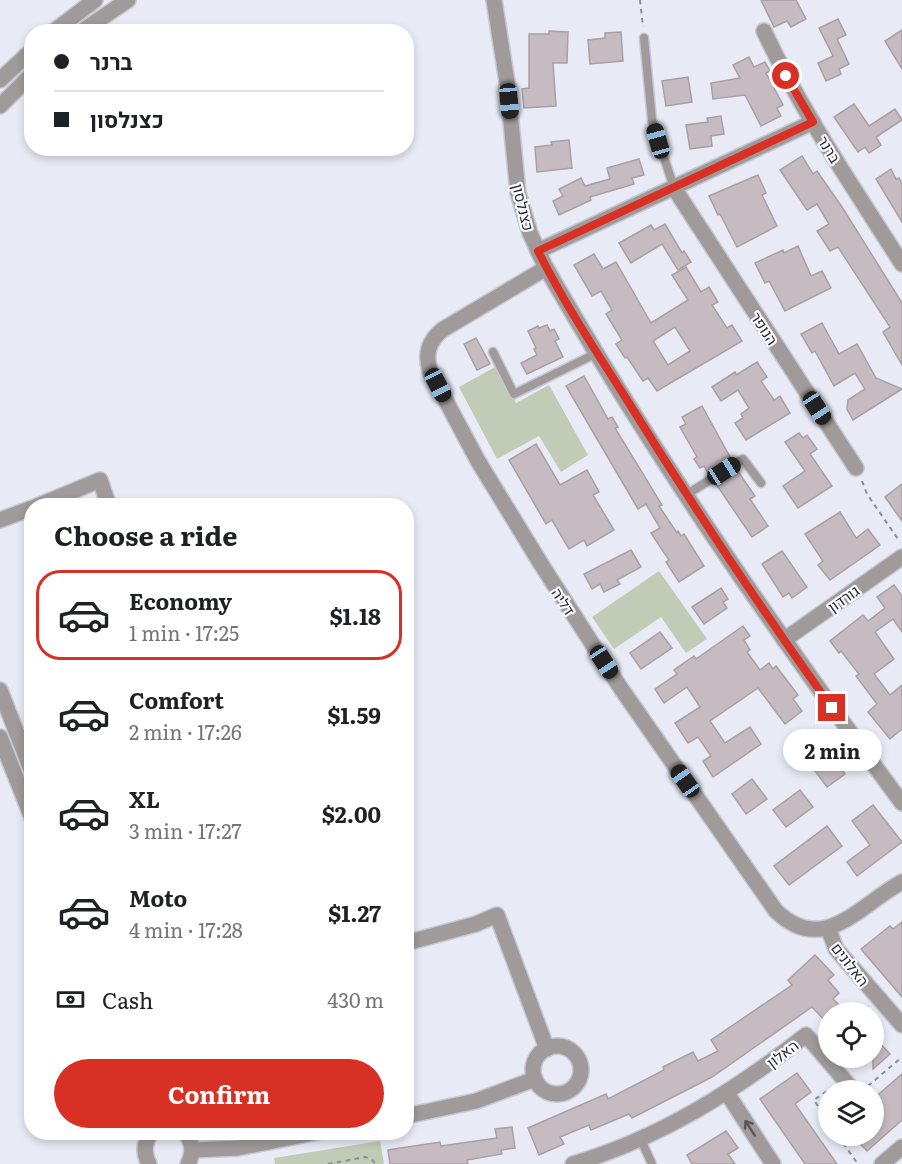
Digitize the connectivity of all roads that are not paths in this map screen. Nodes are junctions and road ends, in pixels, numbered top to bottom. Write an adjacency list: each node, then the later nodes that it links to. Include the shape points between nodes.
1 (95, 0): 4 (street)
2 (128, 0): 5 (street)
3 (494, 3): 14 (street, כצנלסון, via 518,193)
4 (64, 24)
5 (93, 24)
6 (764, 31): 12 (street, ברנר)
7 (644, 38): 13 (lane, via 652,120)
8 (24, 58): 9 (street)
9 (0, 80)
10 (24, 82): 11 (street)
11 (0, 106)
12 (813, 122): 13 (street); 15 (street, ברנר)
13 (674, 188): 14 (street); 19 (street, הנופר)
14 (538, 251): 16 (street, כצנלסון)
15 (902, 264)
16 (546, 268): 18 (street, כצנלסון); 34 (street, דליה, via 437,334 427,351 430,371 478,461 541,564 768,902 800,927)
17 (493, 352): 18 (lane, via 514,394)
18 (597, 353): 21 (street, כצנלסון)
19 (856, 468)
20 (761, 483): 21 (lane, via 743,459)
21 (686, 495): 27 (street, כצנלסון)
22 (56, 498): 23 (street, via 100,480)
23 (107, 498)
24 (24, 511): 25 (street)
25 (0, 520)
26 (902, 557): 27 (street, גורדון)
27 (784, 640): 32 (street, כצנלסון)
28 (0, 690): 30 (street)
29 (0, 737): 31 (street)
30 (24, 752)
31 (24, 798)
32 (902, 803)
33 (899, 882): 34 (street)
34 (828, 928): 36 (street, האלונים, via 836,949)
35 (414, 942): 37 (street, via 497,915)
36 (902, 1025)
37 (547, 1049): 38 (street, via 534,1062); 38 (street, via 561,1046 573,1052 580,1064 580,1078 572,1090 559,1095 545,1091)
38 (535, 1079): 41 (street, via 476,1101)
39 (844, 1080): 40 (street, האלון, via 806,1035)
40 (727, 1092): 45 (street, האלון); 51 (street, one-way to 40)
41 (414, 1114)
42 (148, 1140): 48 (street, via 144,1147)
43 (190, 1140): 47 (street)
44 (278, 1140): 47 (street)
45 (640, 1140): 49 (street, האלון); 50 (lane)
46 (902, 1147): 52 (street)
47 (190, 1157)
48 (149, 1164)
49 (573, 1164)
50 (652, 1164)
51 (773, 1164)
52 (882, 1164)

